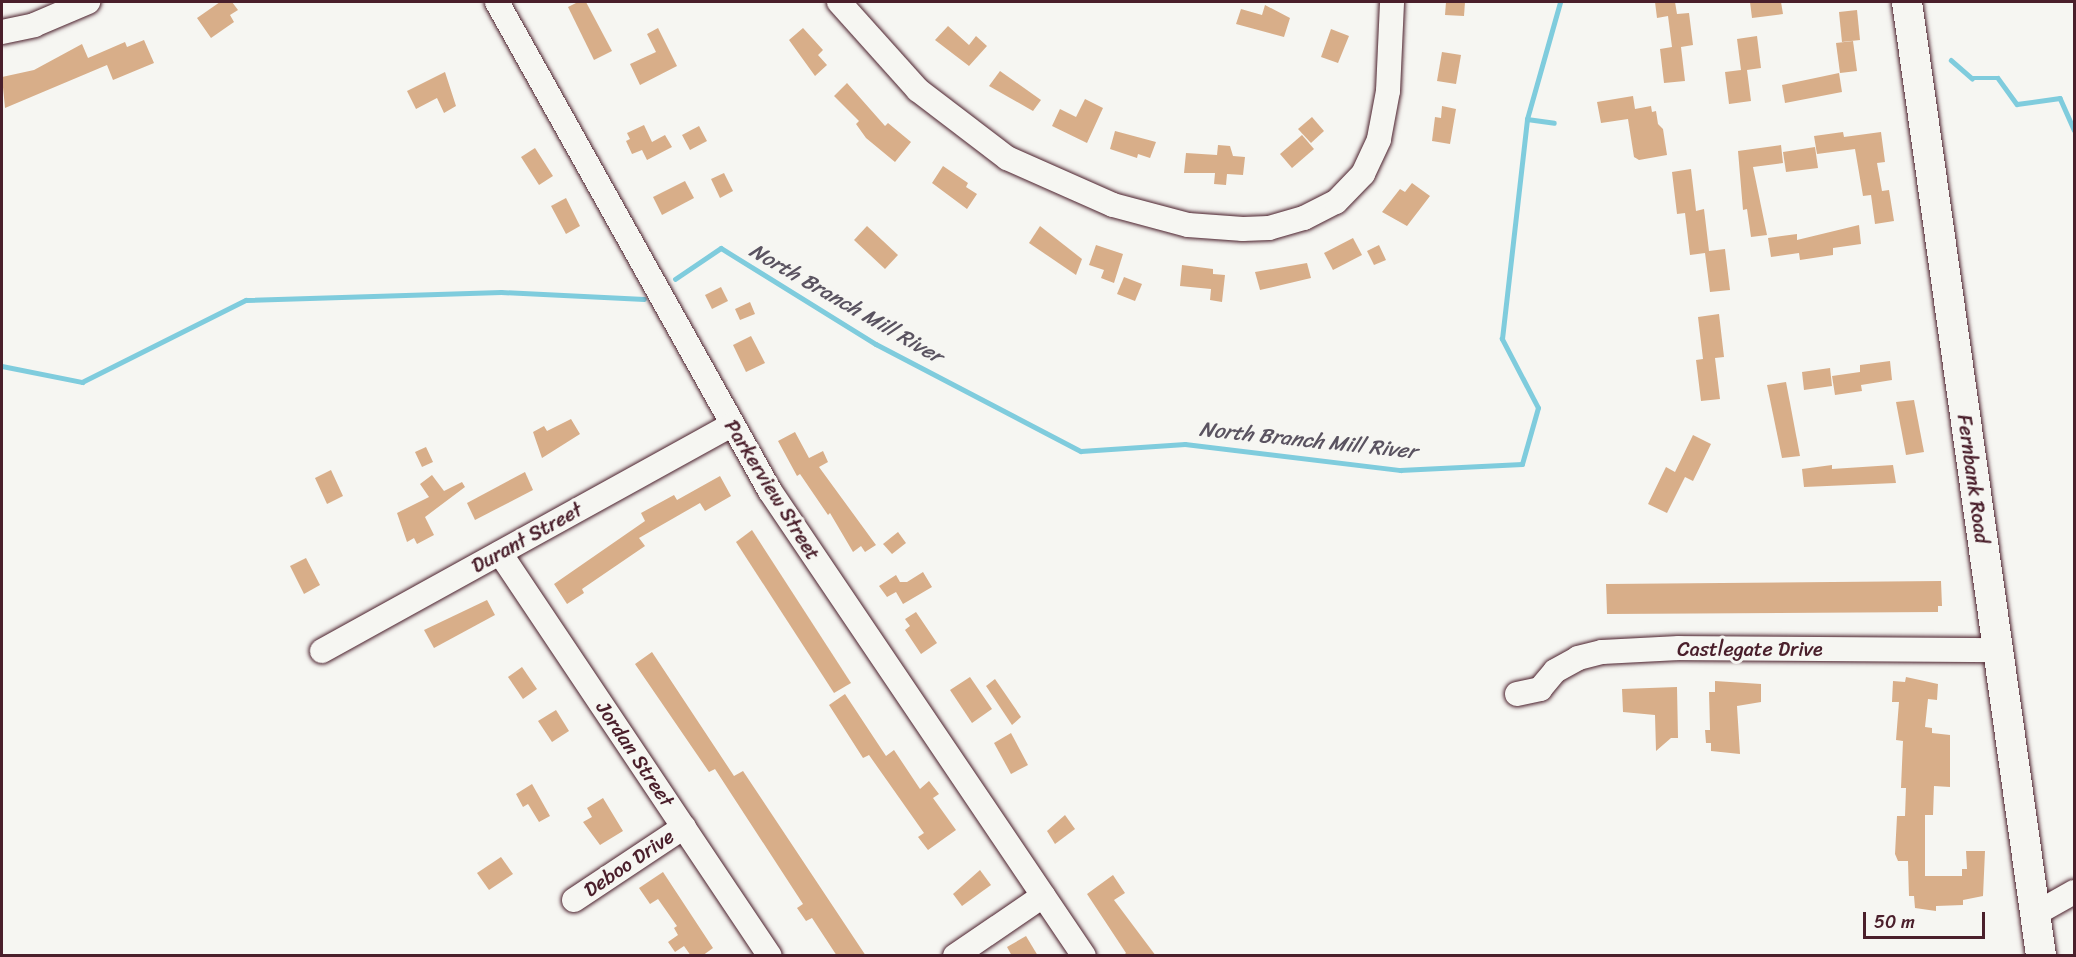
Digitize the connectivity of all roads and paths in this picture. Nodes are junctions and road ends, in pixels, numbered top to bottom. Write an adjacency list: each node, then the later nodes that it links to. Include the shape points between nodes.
1 (88, 2): 6 (street, via 34,25)
2 (497, 2): 7 (street, Parkerview Street)
3 (839, 2): 4 (street, via 918,90 1007,158 1113,205 1188,225 1243,229 1269,228 1304,218 1336,202 1364,174 1379,139 1388,91)
4 (1392, 2)
5 (1907, 2): 9 (main road, Fernbank Road)
6 (2, 32)
7 (732, 425): 8 (street, Durant Street); 14 (street, Parkerview Street, via 794,528)
8 (500, 553): 10 (street, Durant Street); 12 (street, Jordan Street)
9 (1997, 650): 11 (street, Castlegate Drive, via 1679,648 1602,652 1578,658 1555,671 1540,688); 16 (main road, Fernbank Road)
10 (322, 651)
11 (1517, 694)
12 (684, 827): 15 (street, Deboo Drive); 17 (street, Jordan Street)
13 (2074, 892): 16 (street)
14 (1044, 896): 18 (street); 19 (street, Parkerview Street)
15 (574, 900)
16 (2035, 914): 20 (main road, Fernbank Road)
17 (770, 956)
18 (955, 956)
19 (1084, 956)
20 (2041, 956)

